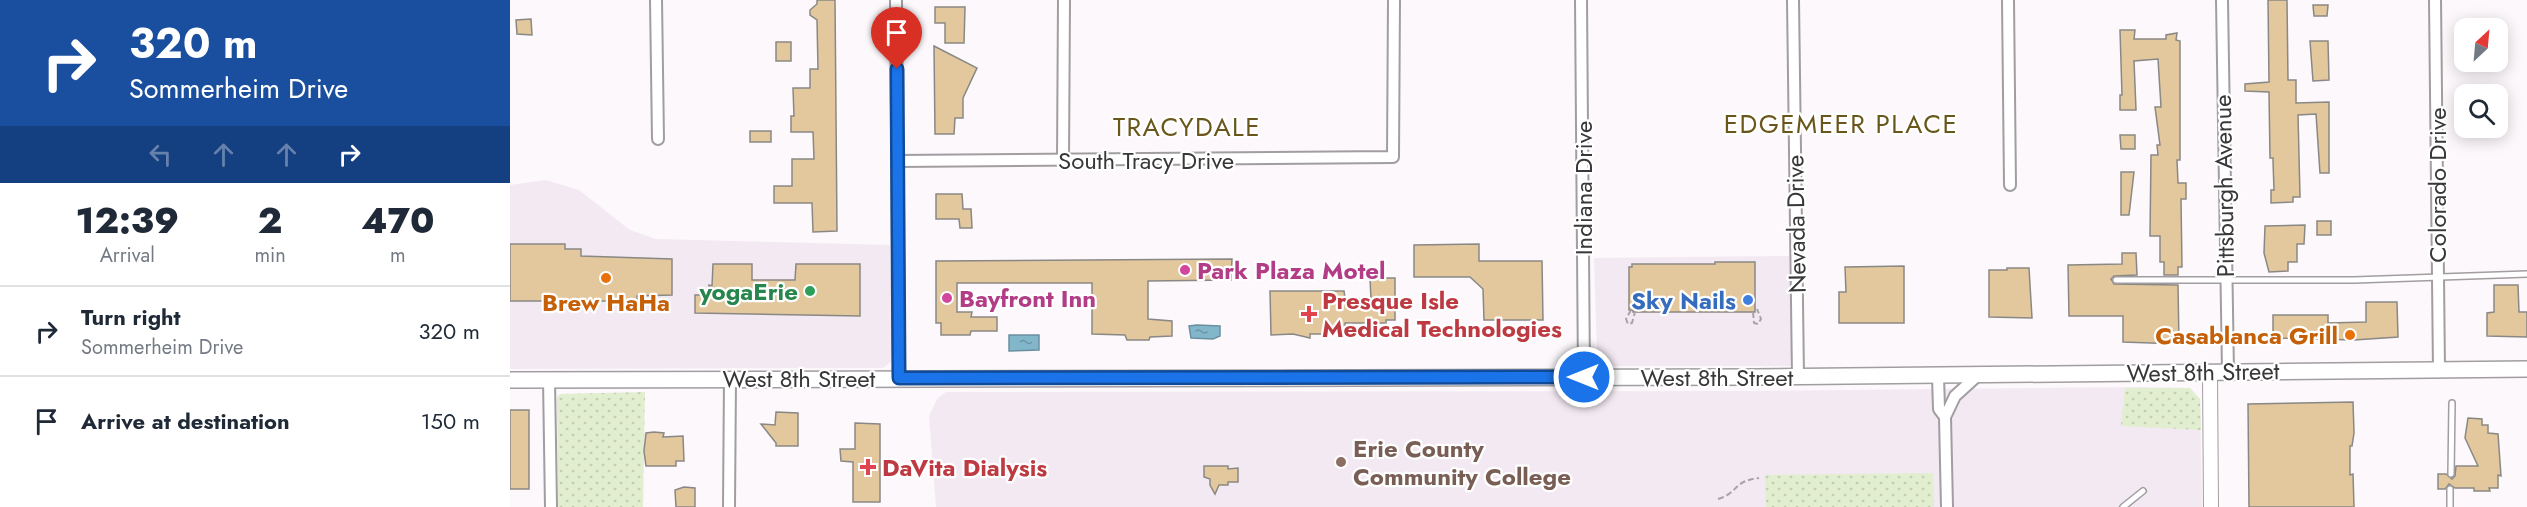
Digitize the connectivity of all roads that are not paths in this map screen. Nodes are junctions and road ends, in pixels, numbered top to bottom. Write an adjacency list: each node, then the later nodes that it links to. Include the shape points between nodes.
1 (656, 0): 10 (street)
2 (896, 0): 12 (street)
3 (1064, 0): 11 (street)
4 (1394, 0): 11 (street, South Tracy Drive, via 1393,157)
5 (1581, 0): 24 (street, Indiana Drive)
6 (1792, 0): 25 (street, Nevada Drive)
7 (2008, 0): 13 (street)
8 (2222, 0): 16 (street, Pittsburgh Avenue)
9 (2435, 0): 15 (street, Colorado Drive)
10 (658, 139)
11 (1062, 160): 12 (street, South Tracy Drive)
12 (898, 161): 27 (street)
13 (2010, 185)
14 (2527, 274): 15 (lane)
15 (2438, 276): 16 (lane, via 2354,280); 19 (street, Colorado Drive)
16 (2226, 278): 17 (lane); 21 (street, Pittsburgh Avenue)
17 (2116, 280)
18 (2527, 369): 19 (main road, West 8th Street)
19 (2439, 370): 21 (main road, West 8th Street)
20 (2210, 372): 21 (main road, West 8th Street); 22 (main road, West 8th Street); 39 (street)
21 (2228, 372)
22 (1977, 375): 23 (main road, West 8th Street); 31 (street, via 1955,396)
23 (1938, 376): 25 (main road, West 8th Street); 31 (street, via 1939,409)
24 (1584, 377): 25 (main road, West 8th Street); 27 (main road, West 8th Street)
25 (1798, 377)
26 (730, 378): 27 (main road, West 8th Street); 28 (main road, West 8th Street); 36 (street)
27 (899, 378)
28 (549, 379): 29 (main road, West 8th Street); 35 (street)
29 (510, 380)
30 (2452, 403): 32 (lane)
31 (1945, 417): 37 (street)
32 (2451, 474)
33 (2450, 489): 40 (lane)
34 (2143, 491): 38 (lane)
35 (552, 507)
36 (729, 507)
37 (1947, 507)
38 (2123, 507)
39 (2211, 507)
40 (2450, 507)

